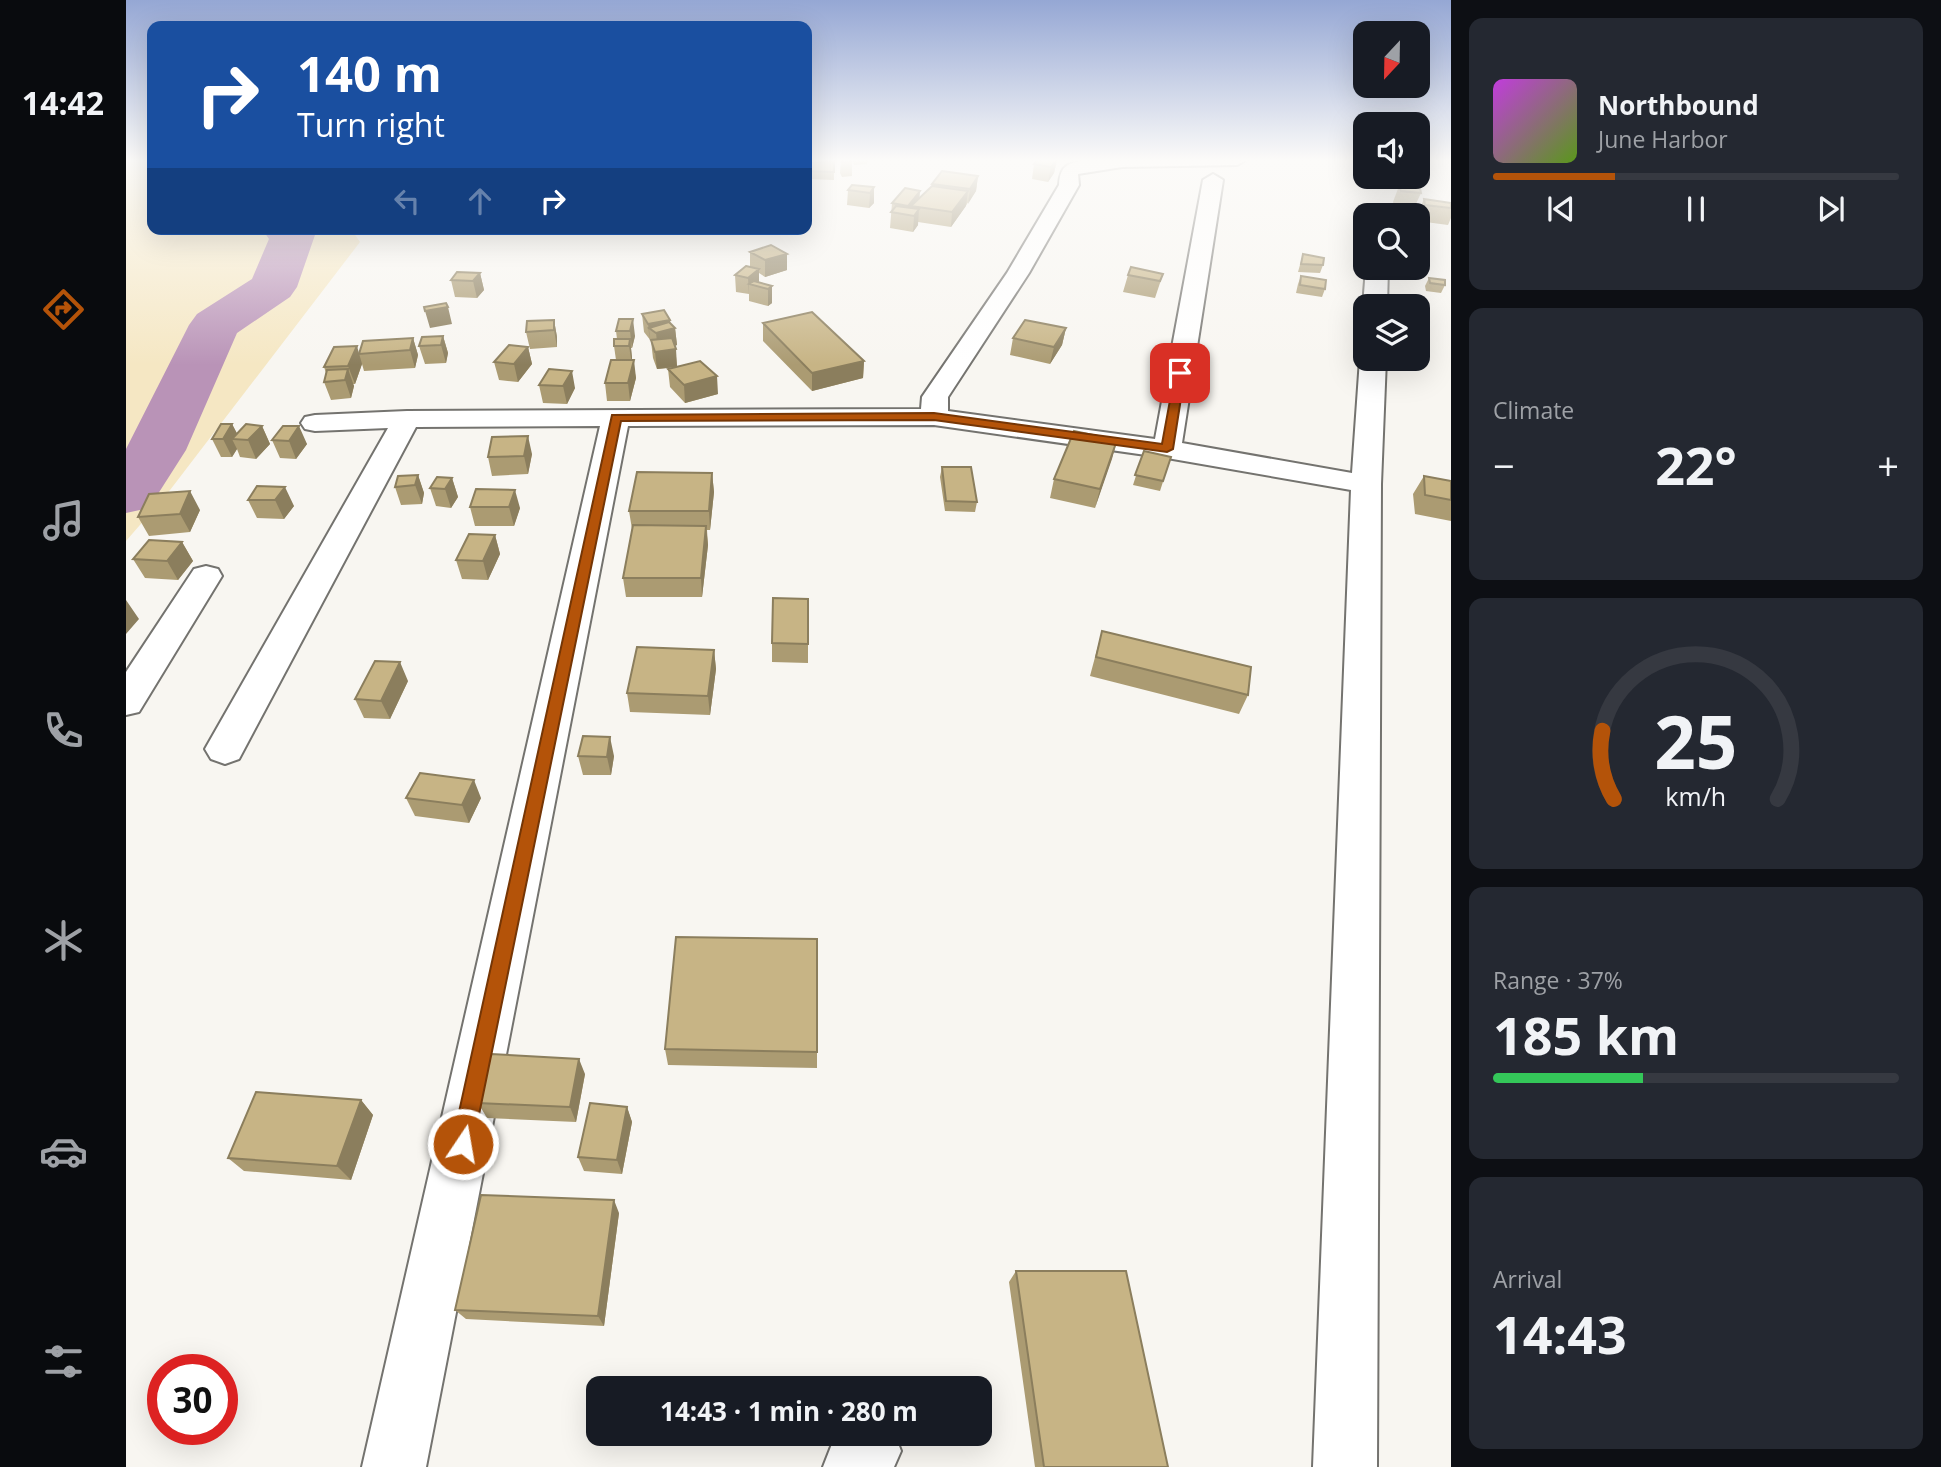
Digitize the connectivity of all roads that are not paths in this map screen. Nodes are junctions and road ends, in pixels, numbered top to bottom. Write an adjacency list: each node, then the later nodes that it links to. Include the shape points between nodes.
1 (1044, 228): 4 (street, via 935,397)
2 (1205, 228): 8 (street)
3 (1372, 371): 9 (street)
4 (934, 417): 5 (street); 8 (street)
5 (616, 418): 6 (street); 13 (street)
6 (407, 419): 7 (street); 12 (street)
7 (315, 423)
8 (1167, 449): 9 (street)
9 (1366, 484): 14 (street)
10 (206, 576): 11 (street)
11 (126, 702)
12 (225, 749)
13 (394, 1467)
14 (1345, 1467)

